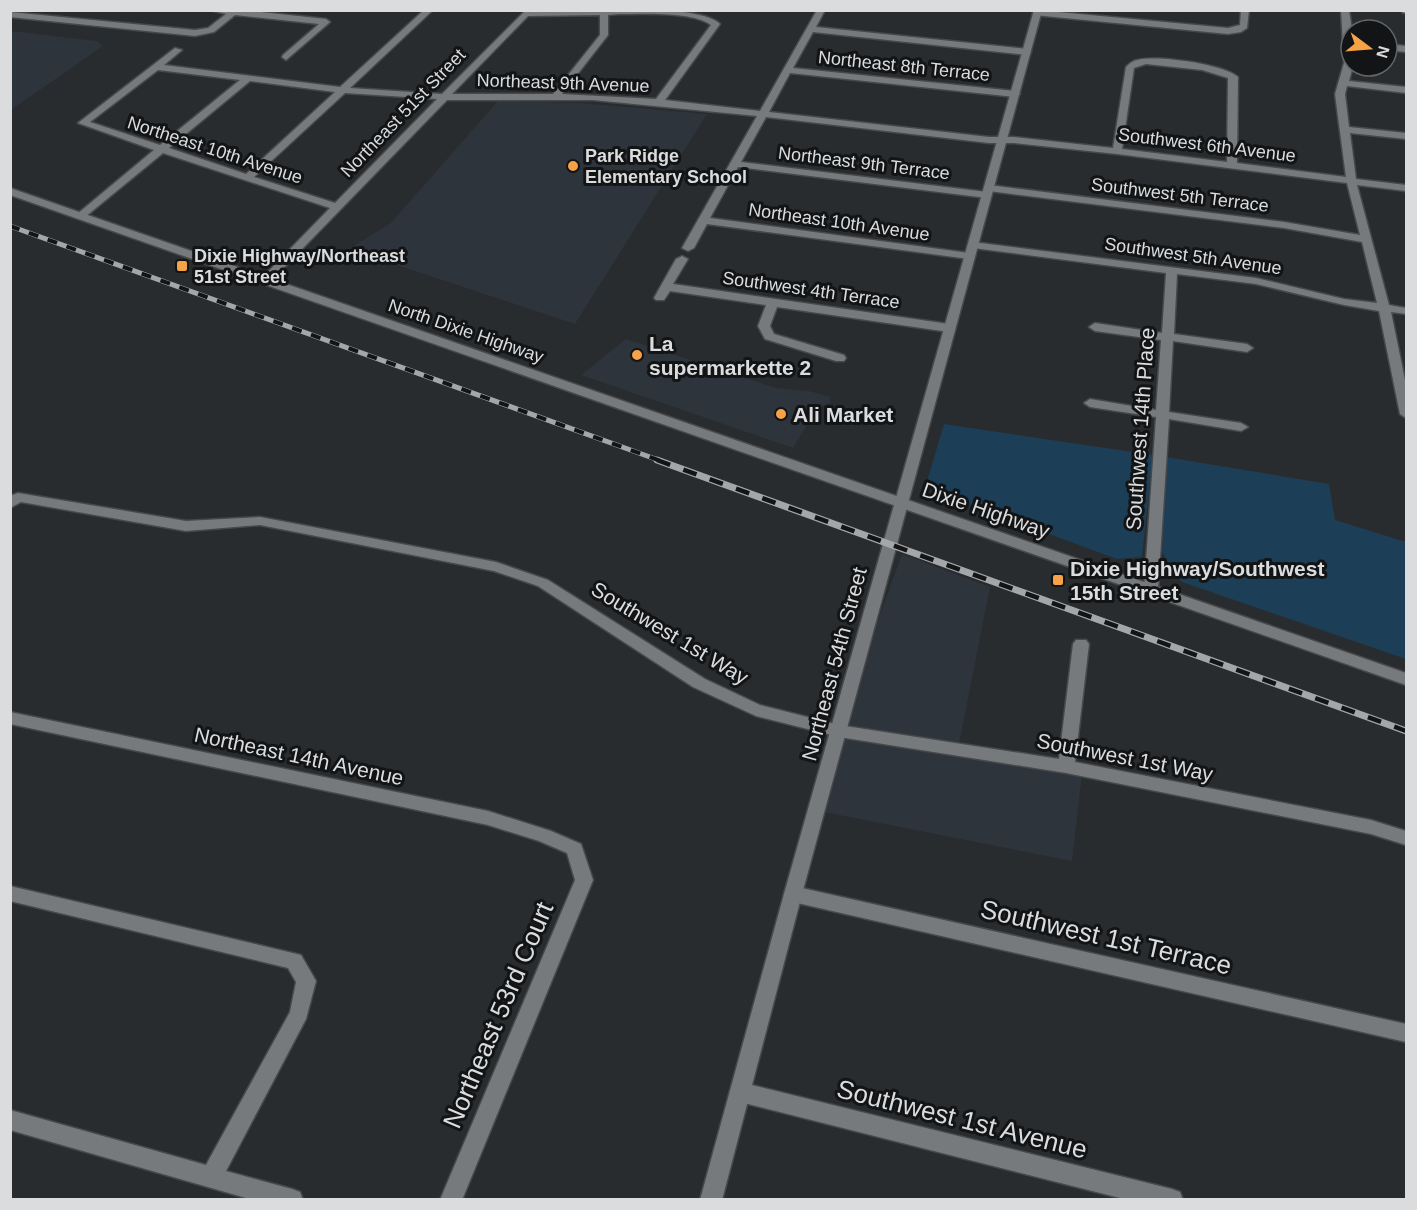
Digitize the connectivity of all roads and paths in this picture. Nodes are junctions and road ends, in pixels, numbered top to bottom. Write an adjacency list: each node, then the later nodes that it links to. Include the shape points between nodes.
1 (214, 10): 8 (street)
2 (429, 10): 19 (street)
3 (821, 10): 10 (street)
4 (1245, 10): 5 (street, via 1244,26 1238,30)
5 (1038, 11): 12 (street, Northeast 54th Street)
6 (255, 12): 8 (street); 13 (street, via 326,22)
7 (604, 12): 22 (street, via 604,35); 23 (street, Northeast 51st Street, via 526,13); 24 (street, via 700,17 716,24)
8 (232, 13): 9 (street, via 211,30 195,33)
9 (10, 14)
10 (811, 29): 12 (street); 15 (street)
11 (178, 50): 14 (street)
12 (1027, 52): 21 (street, Northeast 54th Street)
13 (286, 57)
14 (158, 67): 16 (street, Northeast 9th Avenue); 29 (street, Northeast 10th Avenue, via 83,123)
15 (789, 70): 21 (street, Northeast 8th Terrace); 25 (street)
16 (248, 78): 19 (street, Northeast 9th Avenue); 29 (street)
17 (1345, 78): 18 (street)
18 (1342, 83): 20 (street); 26 (street)
19 (342, 90): 23 (street, Northeast 9th Avenue); 33 (street)
20 (1407, 90)
21 (1015, 94): 28 (street, Northeast 54th Street)
22 (556, 96): 23 (street, Northeast 9th Avenue); 24 (street, Northeast 9th Avenue)
23 (444, 97): 38 (street, Northeast 51st Street)
24 (659, 102): 25 (street, Northeast 9th Avenue)
25 (764, 114): 28 (street, Northeast 9th Avenue); 31 (street)
26 (1345, 130): 27 (street); 34 (street)
27 (1407, 136)
28 (1003, 140): 30 (street, Southwest 6th Avenue); 37 (street, Northeast 54th Street)
29 (159, 150): 33 (street, Northeast 10th Avenue); 39 (street)
30 (1117, 151): 32 (street, Southwest 6th Avenue); 32 (street, via 1130,67 1137,62 1218,69 1233,77)
31 (737, 164): 37 (street, Northeast 9th Terrace); 40 (street)
32 (1232, 164): 34 (street, Southwest 6th Avenue)
33 (247, 178): 38 (street, Northeast 10th Avenue)
34 (1351, 180): 35 (street, Southwest 6th Avenue); 41 (street)
35 (1407, 188)
36 (10, 191): 39 (street, North Dixie Highway)
37 (988, 192): 41 (street, Southwest 5th Terrace, via 1284,225); 43 (street, Northeast 54th Street)
38 (336, 207): 46 (street, Northeast 51st Street, via 306,238 309,245 304,255)
39 (81, 215): 46 (street, North Dixie Highway)
40 (705, 221): 42 (street); 43 (street, Northeast 10th Avenue)
41 (1367, 240): 50 (street)
42 (688, 248)
43 (971, 250): 45 (street, Southwest 5th Avenue); 53 (street, Northeast 54th Street)
44 (682, 259): 47 (street)
45 (1172, 270): 50 (street, Southwest 5th Avenue, via 1256,281); 54 (street, Southwest 14th Place)
46 (271, 281): 61 (street, North Dixie Highway)
47 (668, 288): 48 (street); 49 (street, Southwest 4th Terrace)
48 (660, 298)
49 (773, 303): 53 (street, Southwest 4th Terrace); 56 (street, via 764,326 769,336)
50 (1384, 308): 51 (street, Southwest 5th Avenue); 59 (street)
51 (1407, 311)
52 (1095, 327): 54 (street)
53 (949, 328): 63 (street, Northeast 54th Street)
54 (1167, 337): 55 (street); 58 (street, Southwest 14th Place)
55 (1248, 348)
56 (840, 358)
57 (1090, 403): 58 (street)
58 (1162, 414): 60 (street); 64 (street, Southwest 14th Place)
59 (1407, 414)
60 (1241, 426)
61 (807, 469): 63 (street, Dixie Highway)
62 (14, 500): 68 (street, Southwest 1st Way, via 186,526 260,521 496,567 553,589 729,699 756,710)
63 (902, 503): 64 (street, Dixie Highway); 68 (street, Northeast 54th Street)
64 (1151, 590): 66 (street, Dixie Highway)
65 (1081, 644): 69 (street)
66 (1407, 679)
67 (10, 718): 71 (street, Northeast 14th Avenue, via 488,818)
68 (839, 731): 69 (street, Southwest 1st Way); 73 (street, Northeast 54th Street)
69 (1066, 767): 70 (street, Southwest 1st Way, via 1371,827)
70 (1407, 838)
71 (575, 849): 79 (street, Northeast 53rd Court, via 584,880)
72 (10, 893): 77 (street, via 294,961 306,981 299,1013)
73 (793, 894): 74 (street, Southwest 1st Terrace); 75 (street, Northeast 54th Street)
74 (1407, 1033)
75 (740, 1092): 80 (street, Northeast 54th Street); 81 (street, Southwest 1st Avenue)
76 (10, 1120): 77 (street)
77 (212, 1176): 78 (street)
78 (292, 1200)
79 (450, 1200)
80 (711, 1200)
81 (1172, 1200)

